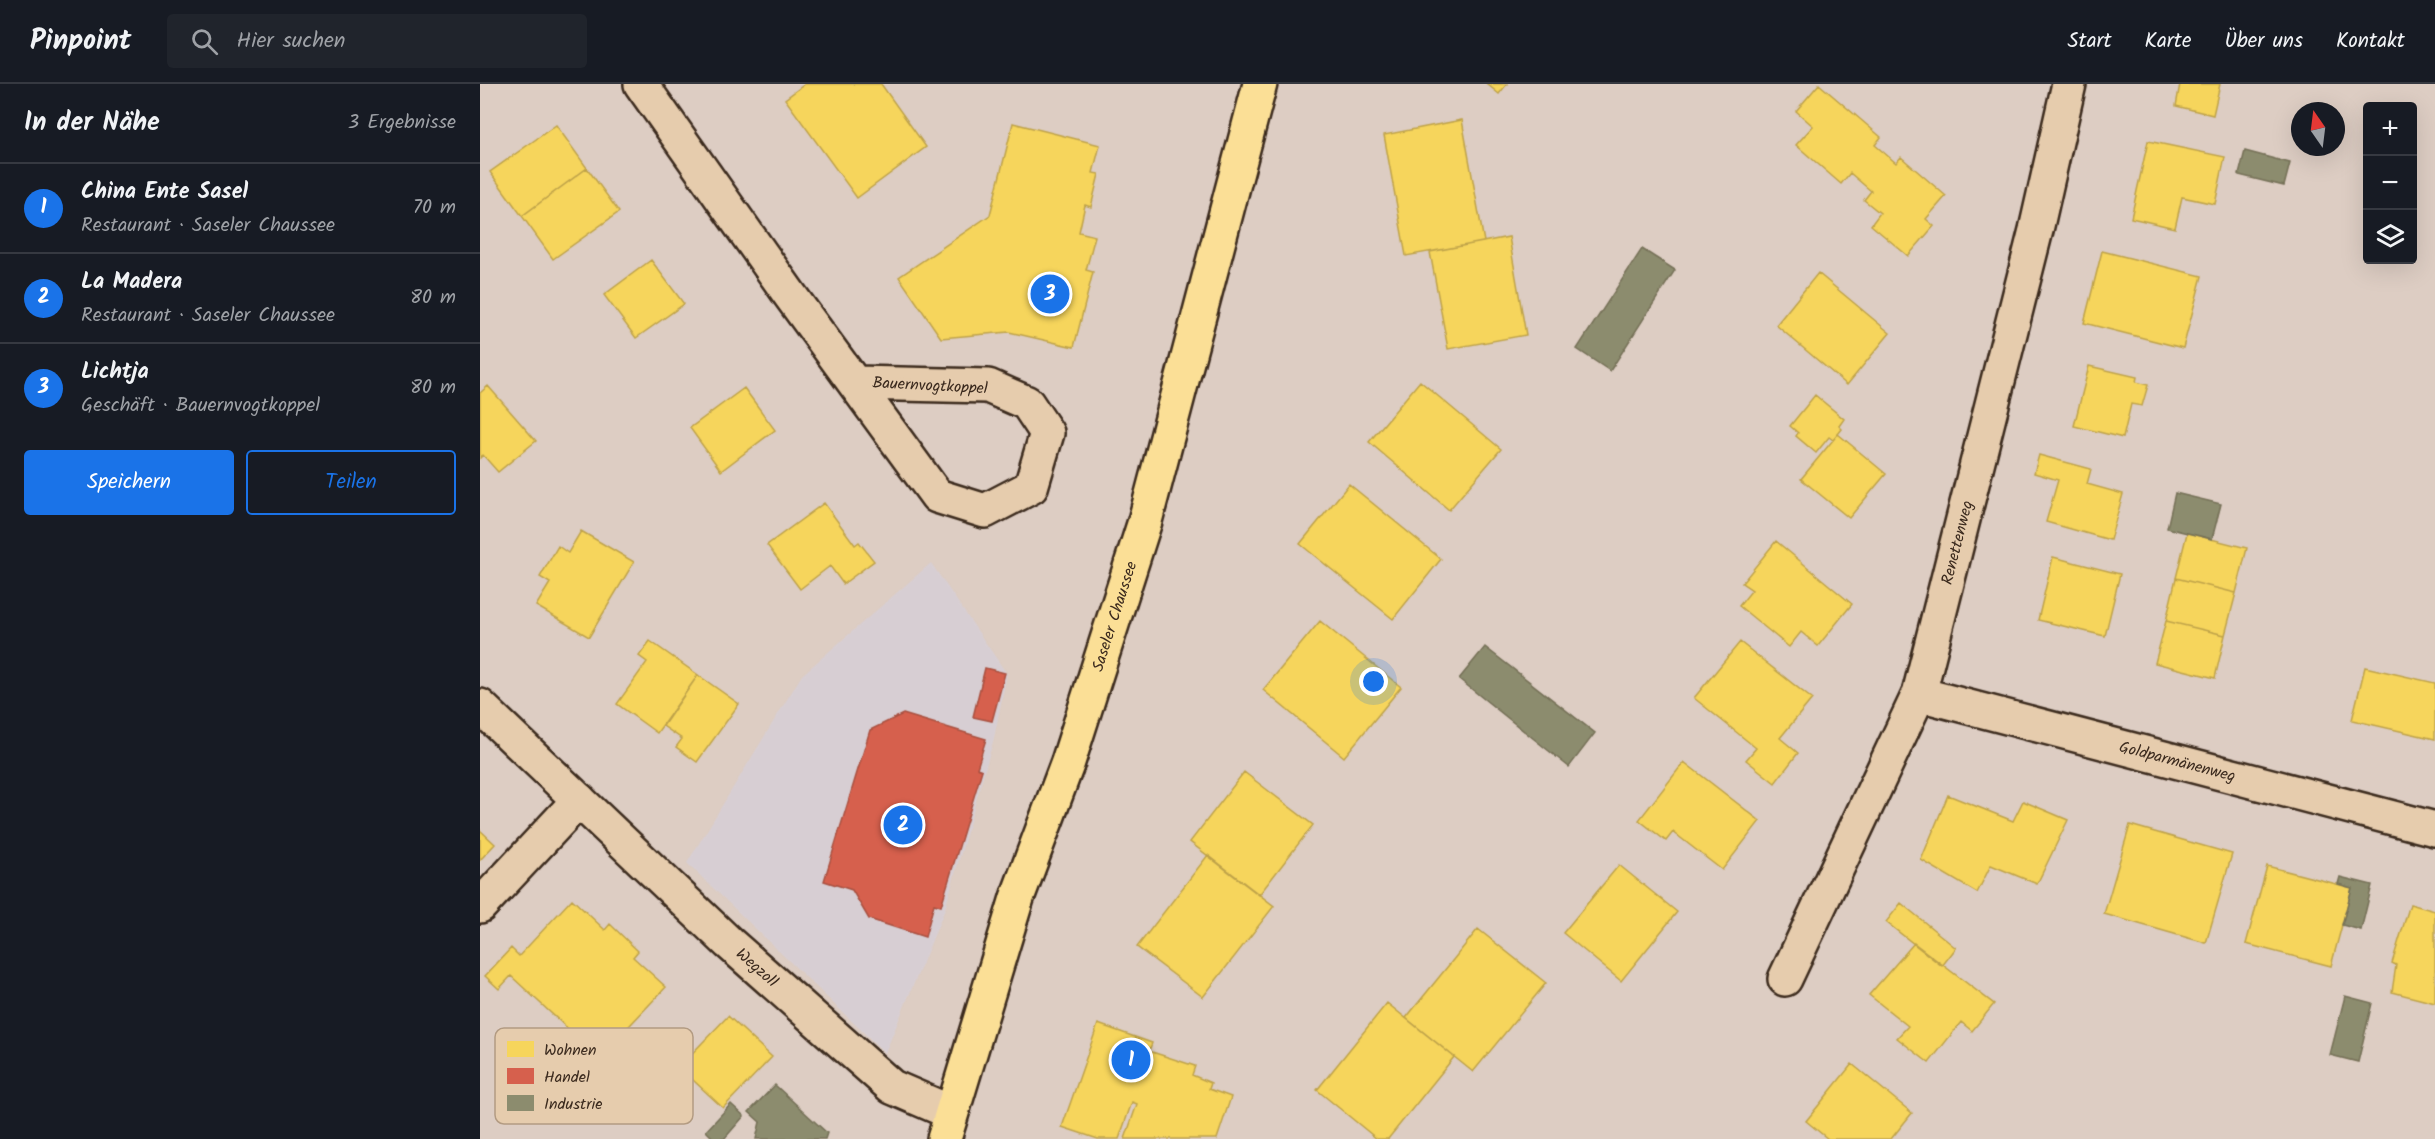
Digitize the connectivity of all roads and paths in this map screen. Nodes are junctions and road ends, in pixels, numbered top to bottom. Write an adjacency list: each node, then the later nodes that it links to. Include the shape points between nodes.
1 (641, 84): 4 (street, Bauernvogtkoppel)
2 (1260, 84): 11 (main road, Saseler Chaussee, via 1145,521 1068,762 1017,898)
3 (2069, 84): 5 (street, Renettenweg)
4 (856, 382): 4 (street, Bauernvogtkoppel, via 937,496 985,511 1031,487 1047,433 1027,403 988,386)
5 (1919, 694): 8 (street, Goldparmänenweg); 10 (street, Renettenweg)
6 (480, 706): 7 (street, Wegzoll)
7 (579, 800): 9 (street); 11 (street, Wegzoll, via 729,942 892,1087)
8 (2435, 829)
9 (480, 906)
10 (1785, 979)
11 (947, 1125)

